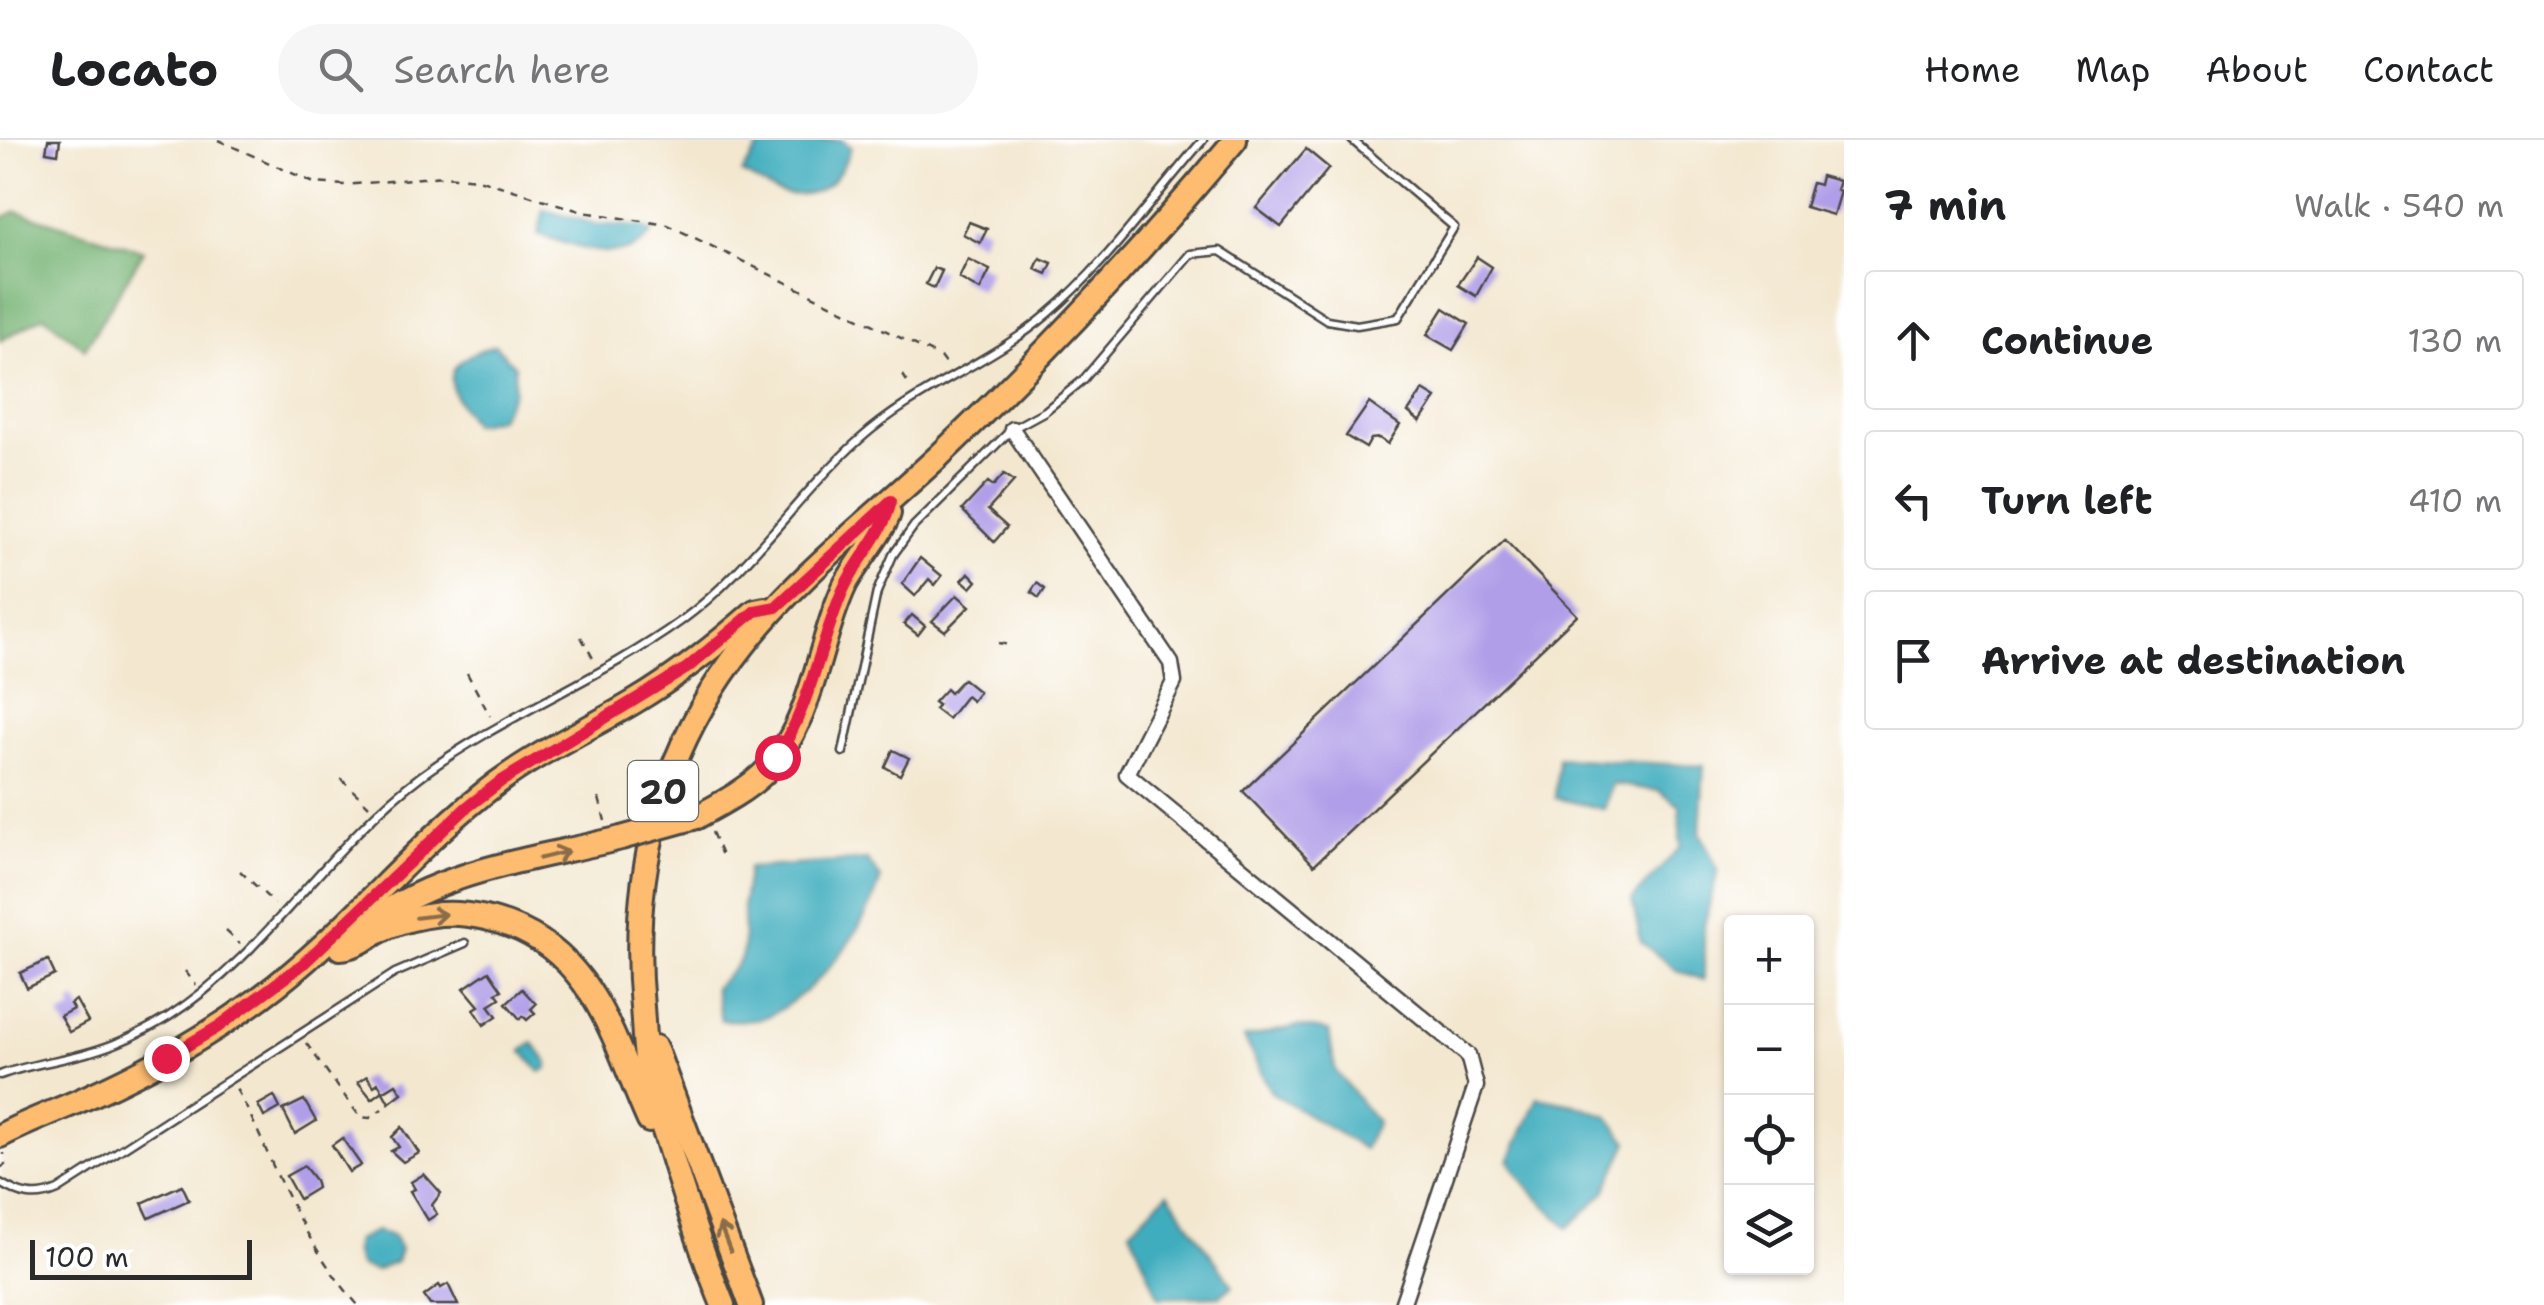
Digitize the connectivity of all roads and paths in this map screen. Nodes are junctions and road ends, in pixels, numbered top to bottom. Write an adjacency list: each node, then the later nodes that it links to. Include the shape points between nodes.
1 (218, 140): 6 (path, via 314,183 478,179 583,212 668,225 940,357)
2 (1203, 140): 6 (lane, via 1048,314)
3 (1235, 140): 9 (main road, 20, via 1113,280)
4 (1352, 140): 8 (lane, via 1454,227 1398,318 1357,325 1327,320 1220,251 1190,254 1084,380)
5 (903, 375): 7 (path)
6 (952, 376): 7 (lane)
7 (917, 397): 14 (lane, via 834,462 721,588 652,641)
8 (1012, 429): 17 (lane, via 893,554 877,592); 41 (street, via 1170,663 1174,682 1127,774 1468,1056 1476,1086)
9 (891, 501): 10 (main road, 20); 20 (main road, via 887,521 844,587 789,738 764,773)
10 (776, 607): 30 (main road, 20, via 707,695 658,805 643,866 638,928); 35 (main road, via 755,611 687,668 500,782 303,964 218,1027)
11 (581, 637): 14 (path)
12 (998, 644): 13 (path)
13 (1011, 645)
14 (599, 670): 16 (lane)
15 (467, 674): 16 (path)
16 (497, 727): 19 (lane, via 454,751)
17 (843, 752)
18 (342, 779): 19 (path)
19 (377, 814): 23 (lane)
20 (701, 815): 21 (path); 26 (main road, one-way to 20, bridge, via 381,912 448,881)
21 (723, 858)
22 (240, 871): 23 (path)
23 (284, 912): 27 (lane)
24 (226, 931): 27 (path)
25 (465, 943): 31 (lane, via 395,973)
26 (340, 948): 35 (main road, via 296,986 172,1068 55,1125); 37 (main road, one-way to 37, via 392,925 442,914 504,922 552,948 580,975 608,1021)
27 (247, 952): 29 (lane)
28 (184, 971): 29 (path)
29 (202, 993): 32 (lane, via 95,1051)
30 (642, 1005): 37 (main road, 20, via 650,1082); 40 (main road, 20, one-way to 30)
31 (300, 1033): 33 (lane); 34 (path, via 360,1117)
32 (0, 1075)
33 (229, 1080): 36 (lane, via 58,1190 20,1195); 38 (path, via 300,1218)
34 (382, 1109)
35 (0, 1138)
36 (0, 1183)
37 (684, 1197): 39 (main road, 20)
38 (358, 1305)
39 (723, 1305)
40 (751, 1305)
41 (1402, 1305)

